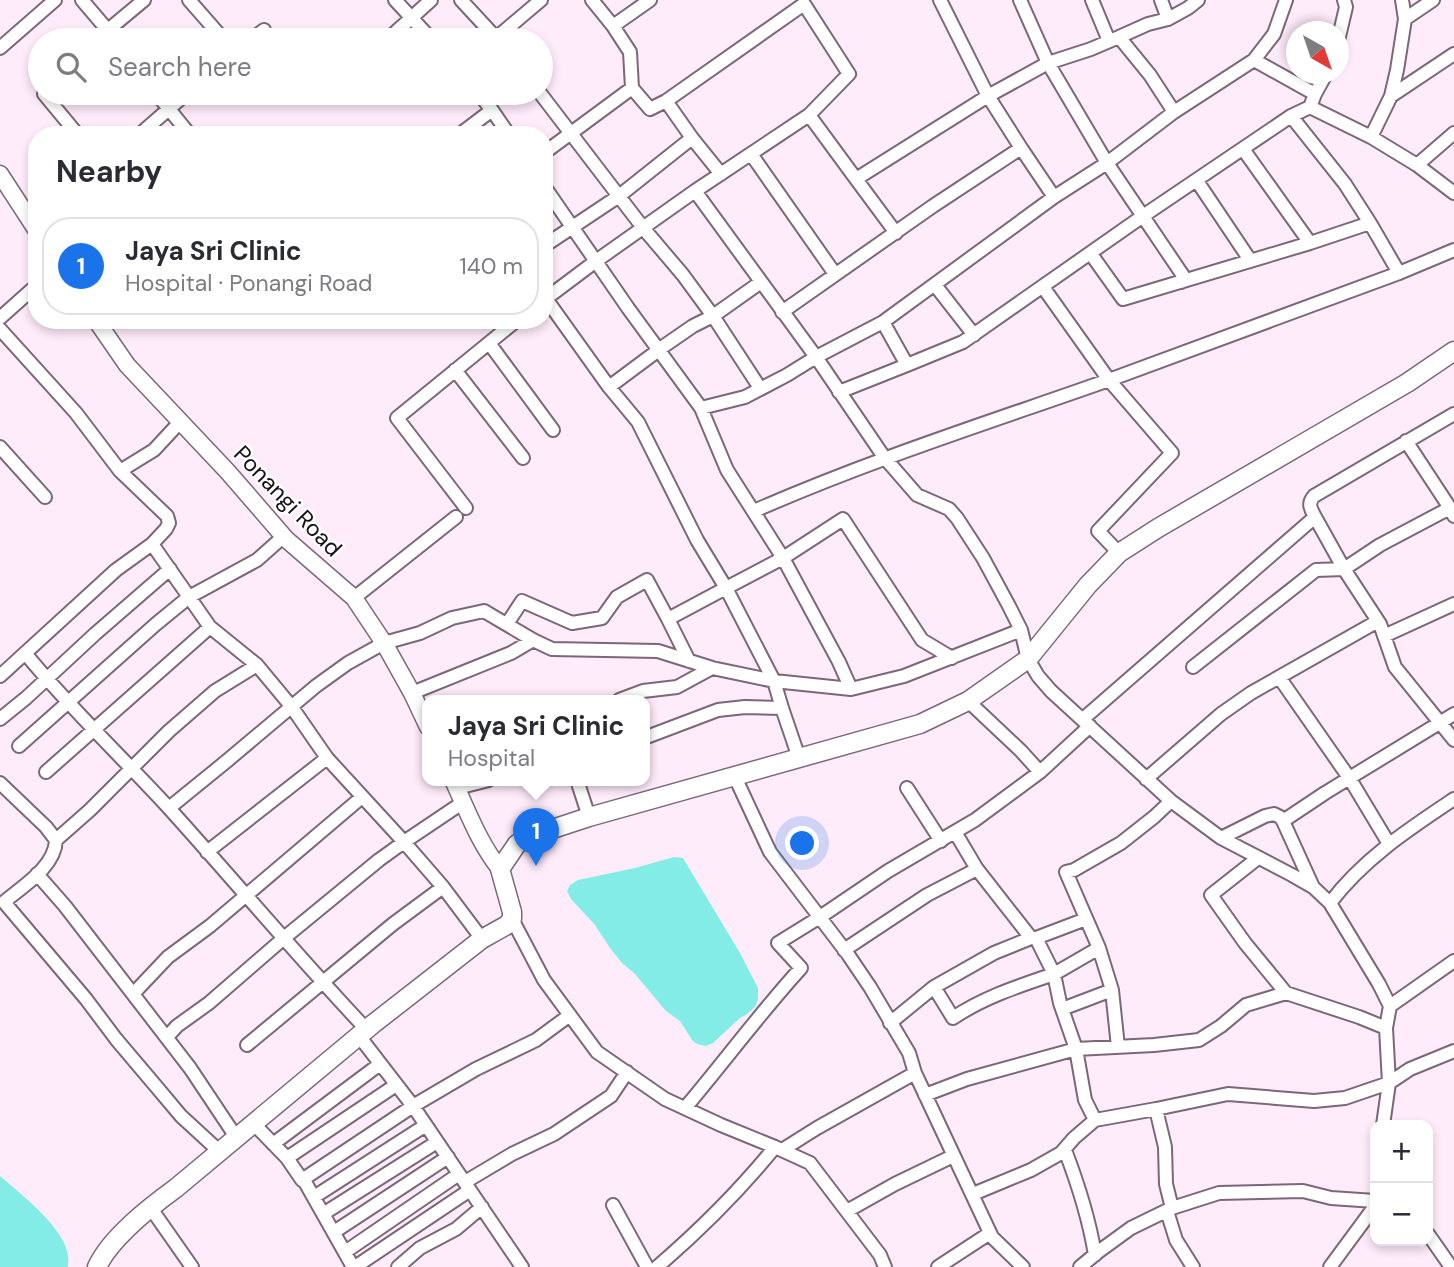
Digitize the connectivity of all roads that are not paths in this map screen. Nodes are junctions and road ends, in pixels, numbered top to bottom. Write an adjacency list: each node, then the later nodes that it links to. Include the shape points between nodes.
1 (55, 0): 34 (street)
2 (82, 0): 26 (street)
3 (144, 0): 27 (street)
4 (189, 0): 28 (street)
5 (395, 0): 21 (street)
6 (431, 0): 21 (street)
7 (461, 0): 31 (street)
8 (541, 0): 32 (street)
9 (592, 0): 25 (street)
10 (650, 0): 25 (street)
11 (940, 0): 41 (street)
12 (1020, 0): 37 (street)
13 (1092, 0): 33 (street)
14 (1161, 0): 22 (street)
15 (1198, 0): 22 (street)
16 (1286, 0): 36 (street, via 1273,34)
17 (1344, 0): 24 (street)
18 (1402, 0): 23 (street)
19 (1433, 0): 23 (street)
20 (803, 2): 43 (street); 53 (street, via 849,74)
21 (412, 17): 29 (street); 30 (street)
22 (1168, 19): 33 (street)
23 (1405, 19): 42 (street)
24 (1343, 21)
25 (613, 26): 39 (street, via 630,52)
26 (106, 28)
27 (118, 28)
28 (214, 28)
29 (400, 28)
30 (422, 28)
31 (487, 28)
32 (509, 28)
33 (1114, 39): 37 (street); 52 (street, via 1150,75)
34 (0, 48)
35 (1454, 54): 42 (street)
36 (1254, 60): 40 (street); 52 (street)
37 (1048, 63): 41 (street); 68 (street)
38 (1320, 84): 40 (street)
39 (632, 88): 43 (street, via 650,109); 61 (street)
40 (1315, 94): 49 (street)
41 (988, 96): 65 (street); 72 (street)
42 (1391, 96): 62 (street)
43 (666, 101): 63 (street)
44 (53, 105): 55 (street)
45 (165, 105): 50 (street)
46 (173, 105): 50 (street)
47 (488, 105): 51 (street)
48 (549, 105): 61 (street)
49 (1310, 107): 54 (street); 62 (street)
50 (168, 109): 56 (street); 57 (street)
51 (492, 110): 58 (street); 59 (street)
52 (1174, 111): 68 (street)
53 (809, 115): 67 (street); 72 (street)
54 (1291, 116): 66 (street); 81 (street)
55 (71, 126)
56 (149, 126)
57 (182, 126)
58 (471, 126)
59 (503, 126)
60 (1454, 133): 69 (street)
61 (572, 134): 64 (street); 76 (street)
62 (1371, 137): 69 (street)
63 (692, 138): 71 (street); 76 (street)
64 (553, 147)
65 (1021, 148): 77 (street); 84 (street)
66 (1243, 149): 73 (street); 86 (street)
67 (751, 154): 71 (street); 92 (street)
68 (1107, 163): 77 (street); 80 (street)
69 (1417, 164): 75 (street)
70 (0, 174): 79 (street)
71 (721, 174): 74 (street)
72 (856, 179): 84 (street)
73 (1197, 181): 80 (street); 89 (street)
74 (695, 191): 83 (street); 93 (street)
75 (1454, 193)
76 (619, 196): 82 (street); 83 (street)
77 (1054, 197): 95 (street)
78 (553, 199): 82 (street)
79 (28, 216)
80 (1143, 216): 88 (street); 94 (street, via 1185,280)
81 (1370, 223): 86 (street); 91 (street)
82 (574, 228): 85 (street); 90 (street)
83 (644, 229): 90 (street); 101 (street)
84 (896, 233): 92 (street)
85 (553, 241)
86 (1310, 243): 89 (street)
87 (1454, 250): 91 (street)
88 (1091, 254): 94 (street, via 1123,299); 96 (street)
89 (1250, 260): 94 (street)
90 (596, 261): 97 (street); 109 (street)
91 (1399, 273): 114 (street)
92 (835, 274): 100 (street)
93 (761, 282): 100 (street); 101 (street)
94 (1181, 282)
95 (935, 285): 103 (street); 107 (street)
96 (1043, 287): 107 (street); 114 (street)
97 (553, 292)
98 (28, 293): 102 (street)
99 (553, 309): 115 (street)
100 (782, 312): 111 (street)
101 (713, 316): 109 (street); 116 (street)
102 (0, 318)
103 (883, 322): 111 (street); 112 (street)
104 (0, 329): 126 (street, via 76,413)
105 (102, 329): 120 (street, Ponangi Road, via 127,365)
106 (506, 329): 108 (street)
107 (974, 335): 112 (street)
108 (489, 343): 113 (street); 121 (street)
109 (659, 350): 115 (street); 118 (street)
110 (1454, 351): 135 (main road)
111 (816, 357): 116 (street); 117 (street)
112 (907, 365): 117 (street)
113 (456, 370): 125 (street); 128 (street, via 397,418)
114 (1109, 380): 124 (street); 135 (street, via 1172,453 1098,531)
115 (609, 387): 139 (street, via 638,422)
116 (760, 388): 118 (street, via 745,397)
117 (839, 392): 124 (street)
118 (701, 408): 129 (street, via 727,470)
119 (1454, 414): 122 (street)
120 (180, 422): 126 (street, via 154,450); 133 (street, Ponangi Road)
121 (553, 430)
122 (1406, 441): 130 (street); 132 (street, via 1314,496 1309,505)
123 (0, 447): 127 (street)
124 (884, 457): 129 (street); 147 (street, via 917,495 949,509 957,518)
125 (523, 458)
126 (120, 471): 134 (street, via 167,516 166,529)
127 (45, 497)
128 (466, 508)
129 (754, 511): 136 (street)
130 (1452, 512): 138 (street, via 1380,545)
131 (456, 517): 141 (street)
132 (1315, 517): 138 (street); 172 (street)
133 (284, 536): 140 (street, via 257,560); 141 (street, Ponangi Road)
134 (152, 544): 137 (street); 151 (street, via 116,570)
135 (1119, 553): 153 (main road)
136 (783, 558): 139 (street); 152 (street, via 843,519 922,640); 162 (street)
137 (170, 569): 140 (street); 160 (street)
138 (1344, 569): 144 (street); 156 (street, via 1317,570)
139 (726, 588): 143 (street); 161 (street)
140 (190, 597): 146 (street); 165 (street)
141 (354, 598): 150 (street, Ponangi Road)
142 (1454, 604): 148 (street)
143 (668, 619): 145 (street, via 647,580 617,597 602,618 572,623 522,601); 154 (street)
144 (1378, 621): 148 (street); 159 (street)
145 (507, 624): 149 (street); 150 (street, via 484,611)
146 (210, 627): 155 (street); 174 (street)
147 (1021, 630): 152 (street); 153 (street)
148 (1384, 636): 173 (street, via 1395,667)
149 (533, 640): 154 (street, via 552,649 658,651); 163 (street)
150 (384, 643): 163 (street, Ponangi Road); 167 (street, via 348,663)
151 (25, 653): 158 (street); 160 (street)
152 (953, 658): 162 (street)
153 (1028, 659): 166 (main road); 172 (street, via 1051,691)
154 (689, 661): 157 (street)
155 (257, 665): 167 (street); 180 (street, via 215,691)
156 (1194, 667)
157 (712, 668): 161 (street); 164 (street, via 677,687)
158 (0, 676)
159 (1279, 677): 184 (street, via 1222,714); 185 (street)
160 (47, 680): 165 (street); 171 (street)
161 (774, 681): 162 (street); 168 (street)
162 (851, 689)
163 (412, 693): 169 (street, Ponangi Road)
164 (632, 695)
165 (69, 701): 174 (street); 177 (street)
166 (968, 701): 179 (main road, via 920,724); 182 (street)
167 (291, 706): 178 (street); 193 (street)
168 (782, 708): 175 (street, via 718,710); 179 (street)
169 (422, 714)
170 (1454, 714): 173 (street)
171 (0, 719)
172 (1086, 723): 182 (street); 184 (street)
173 (1440, 723): 176 (street); 185 (street)
174 (94, 728): 180 (street); 181 (street)
175 (650, 736)
176 (1454, 740)
177 (19, 746)
178 (327, 758): 190 (street); 202 (street)
179 (799, 758): 183 (main road)
180 (132, 768): 193 (street); 198 (street)
181 (46, 772)
182 (1040, 772): 196 (street)
183 (735, 777): 194 (main road); 212 (street, via 770,852)
184 (1146, 779): 192 (street)
185 (1350, 779): 195 (street); 201 (street)
186 (0, 783): 198 (street)
187 (578, 786): 194 (street)
188 (907, 788): 199 (street)
189 (457, 791): 200 (street); 204 (street)
190 (362, 797): 200 (street); 209 (street)
191 (1454, 799): 201 (street)
192 (1171, 801): 197 (street); 214 (street, via 1121,843 1066,872)
193 (169, 808): 202 (street)
194 (589, 817): 204 (main road, via 517,844)
195 (1283, 821): 197 (street, via 1274,814 1265,816); 208 (street)
196 (955, 832): 199 (street); 205 (street)
197 (1221, 838): 203 (street)
198 (56, 840): 206 (street, via 56,850)
199 (941, 841): 212 (street)
200 (404, 842): 207 (street); 215 (street)
201 (1389, 844): 211 (street)
202 (206, 852): 209 (street)
203 (1258, 858): 208 (street); 225 (street, via 1212,895)
204 (500, 869): 213 (main road)
205 (976, 869): 216 (street); 219 (street)
206 (37, 874): 210 (street); 226 (street)
207 (443, 887): 217 (street); 222 (street)
208 (1313, 887): 211 (street)
209 (246, 896): 215 (street); 226 (street, via 169,957)
210 (2, 900): 256 (street, via 181,1116)
211 (1330, 904): 227 (street)
212 (820, 917): 219 (street); 245 (street, via 778,943 801,968)
213 (512, 919): 217 (main road); 229 (street, via 544,980)
214 (1086, 919): 216 (street); 218 (street)
215 (284, 938): 222 (street); 233 (street)
216 (1034, 938): 221 (street); 223 (street, via 994,953)
217 (482, 939): 232 (main road)
218 (1099, 948): 221 (street); 224 (street)
219 (844, 950): 230 (street)
220 (1454, 961): 227 (street)
221 (1054, 974): 223 (street, via 983,1000 953,1018); 228 (street)
222 (322, 982): 232 (street); 234 (street)
223 (934, 987): 230 (street)
224 (1112, 990): 228 (street); 235 (street)
225 (1286, 993): 231 (street); 235 (street, via 1246,1005 1199,1040)
226 (133, 994): 233 (street)
227 (1390, 1006): 231 (street)
228 (1062, 1009): 236 (street)
229 (570, 1015): 239 (street, via 597,1052); 244 (street, via 536,1040)
230 (890, 1023): 240 (street, via 909,1053)
231 (1386, 1028): 241 (street)
232 (363, 1033): 238 (street); 249 (main road)
233 (167, 1037): 251 (street)
234 (247, 1045)
235 (1118, 1046): 236 (street)
236 (1076, 1049): 243 (street); 247 (street, via 1085,1100)
237 (1454, 1051): 241 (street)
238 (380, 1064): 242 (street); 253 (street)
239 (626, 1072): 245 (street); 261 (street, via 611,1096 554,1134)
240 (915, 1073): 243 (street); 254 (street)
241 (1389, 1083): 246 (street, via 1345,1098 1314,1101 1228,1094); 248 (street)
242 (396, 1084): 244 (street); 259 (street)
243 (925, 1095): 257 (street)
244 (412, 1106): 250 (street); 260 (street)
245 (685, 1108): 254 (street)
246 (1156, 1109): 247 (street); 268 (street, via 1165,1147)
247 (1095, 1120): 255 (street)
248 (1384, 1120)
249 (253, 1123): 251 (main road); 253 (street)
250 (426, 1125): 252 (street); 263 (street)
251 (236, 1137): 256 (main road)
252 (437, 1142): 258 (street); 271 (street)
253 (272, 1144): 259 (street)
254 (779, 1148): 270 (street, via 810,1163); 278 (street)
255 (1065, 1150): 262 (street); 276 (street)
256 (219, 1151): 266 (main road)
257 (953, 1156): 262 (street); 270 (street)
258 (448, 1157): 261 (street); 272 (street)
259 (287, 1158): 260 (street)
260 (302, 1180): 263 (street)
261 (465, 1182): 267 (street); 275 (street); 280 (street)
262 (973, 1194): 273 (street)
263 (314, 1197): 271 (street)
264 (1370, 1202): 268 (street, via 1303,1191 1219,1193)
265 (613, 1205): 283 (street)
266 (150, 1207): 277 (main road, via 113,1243); 279 (street)
267 (482, 1207): 281 (street); 282 (street)
268 (1170, 1210): 276 (street, via 1131,1228); 288 (street, via 1176,1240)
269 (1370, 1210): 289 (street)
270 (847, 1211): 284 (street)
271 (323, 1214): 272 (street)
272 (334, 1232): 275 (street)
273 (990, 1233): 285 (street); 286 (street)
274 (1433, 1241): 290 (street)
275 (345, 1252): 280 (street)
276 (1095, 1255): 287 (street)
277 (100, 1265)
278 (664, 1265)
279 (192, 1267)
280 (354, 1267)
281 (398, 1267)
282 (522, 1267)
283 (648, 1267)
284 (885, 1267)
285 (937, 1267)
286 (1023, 1267)
287 (1080, 1267)
288 (1193, 1267)
289 (1330, 1267)
290 (1451, 1267)

